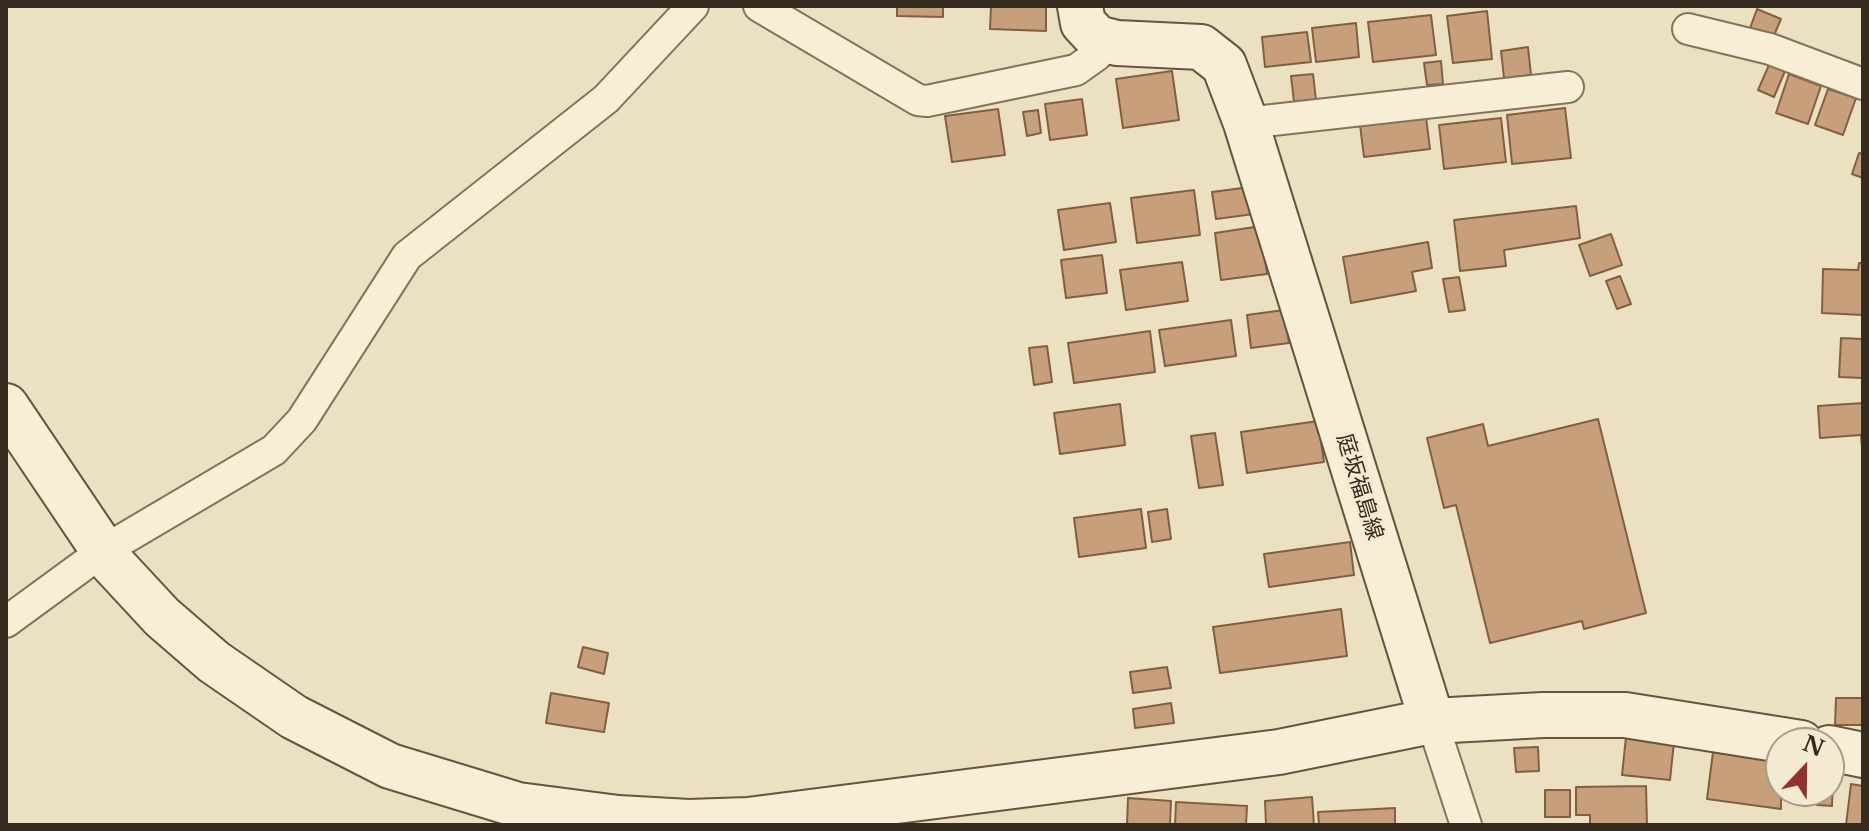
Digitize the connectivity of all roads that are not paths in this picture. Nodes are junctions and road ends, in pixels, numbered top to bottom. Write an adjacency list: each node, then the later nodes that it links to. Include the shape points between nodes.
1 (693, 6): 9 (street, via 606,99 407,256 302,420 274,450)
2 (759, 6): 3 (street, via 927,101 1076,70 1097,55)
3 (1091, 23): 7 (street, 庭坂福島線, via 1215,54)
4 (1688, 29): 5 (street, via 1770,49)
5 (1863, 84)
6 (1568, 87): 7 (street)
7 (1246, 123): 11 (street, 庭坂福島線)
8 (6, 406): 9 (street)
9 (103, 551): 10 (street); 11 (street, via 162,617 214,662 294,717 390,766 558,812 689,822 748,820 1279,752)
10 (6, 622)
11 (1432, 721): 12 (street, via 1625,715); 13 (street)
12 (1765, 737)
13 (1466, 825)

